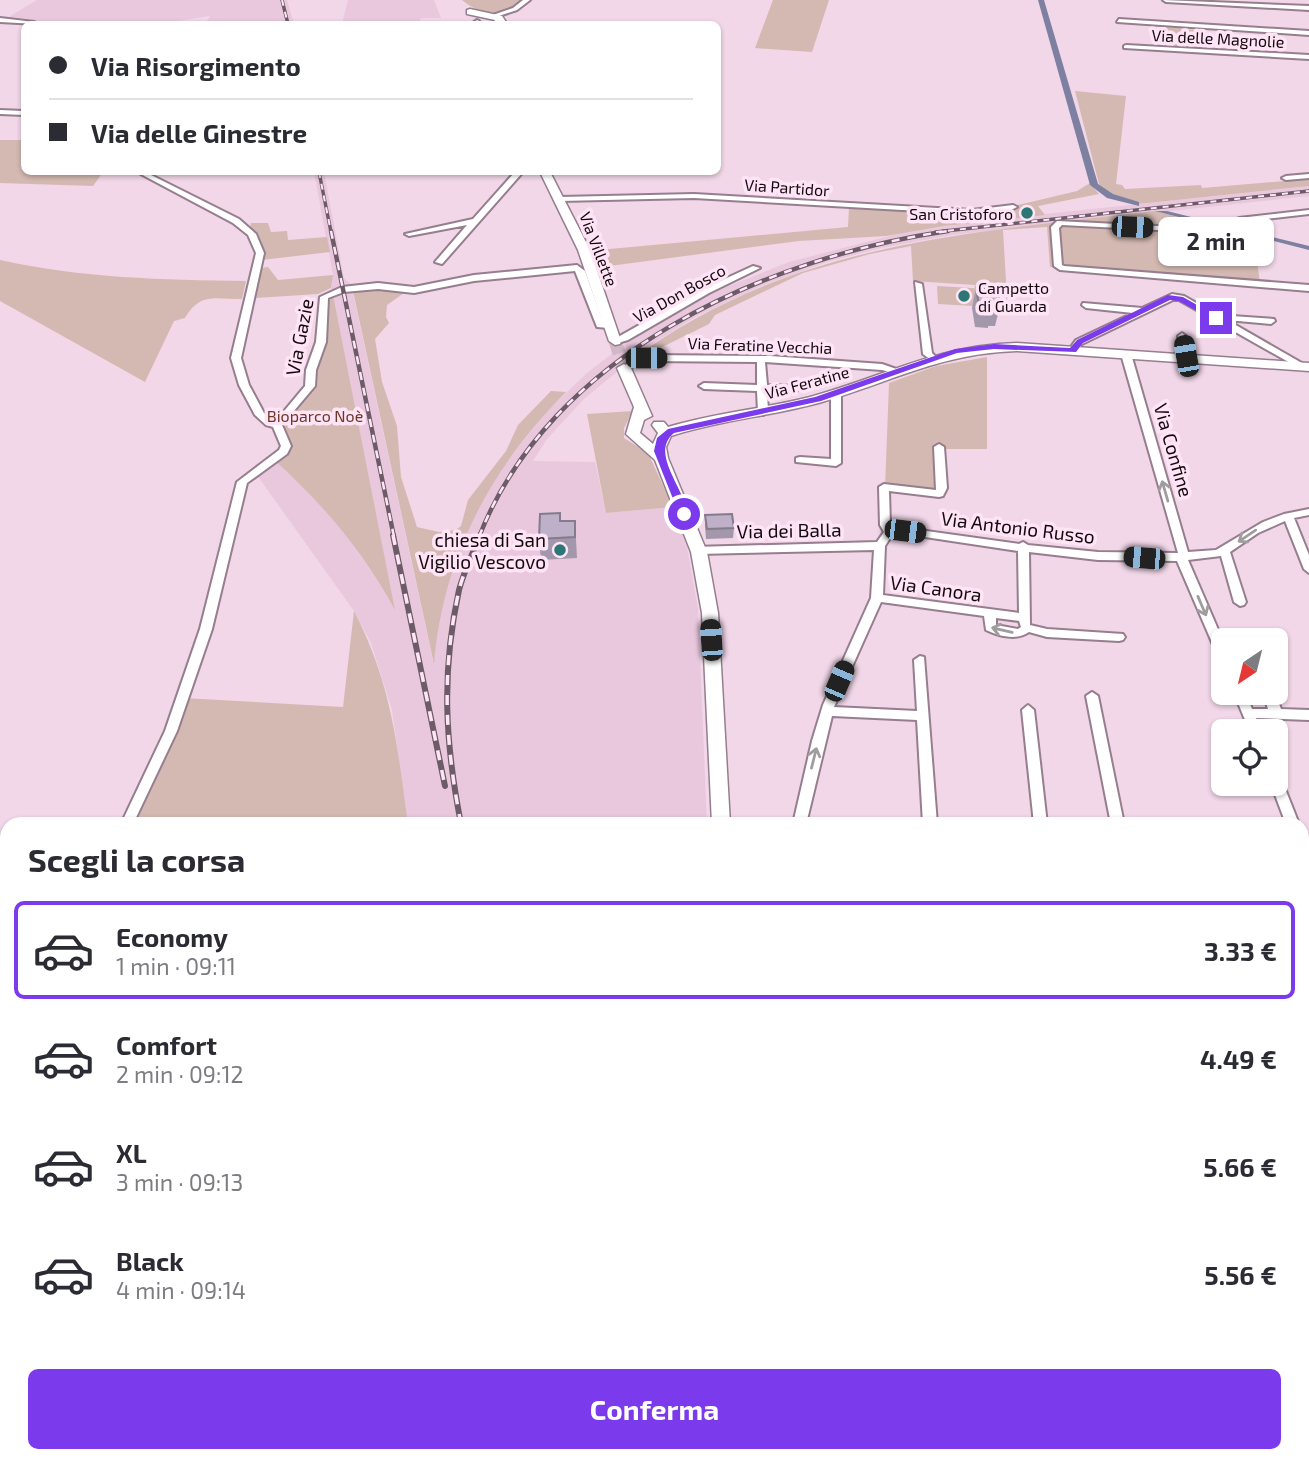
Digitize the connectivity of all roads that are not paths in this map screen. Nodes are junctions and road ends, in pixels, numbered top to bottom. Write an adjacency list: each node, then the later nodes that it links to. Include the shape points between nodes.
1 (527, 0): 7 (street)
2 (1166, 0): 3 (street)
3 (1203, 1): 4 (street); 10 (street)
4 (1309, 8)
5 (468, 10): 7 (street)
6 (0, 20): 9 (street)
7 (487, 21)
8 (1119, 21): 10 (street)
9 (21, 22)
10 (1213, 27): 11 (street)
11 (1309, 33)
12 (1126, 47): 13 (street, Via delle Magnolie)
13 (1309, 57)
14 (0, 112): 15 (street)
15 (21, 113)
16 (146, 175): 57 (street, via 245,227 258,244 261,253 236,358 260,415)
17 (516, 175): 25 (street)
18 (547, 175): 21 (street, Via Villette)
19 (1309, 176): 20 (street)
20 (1286, 178)
21 (560, 199): 22 (street, Via Partidor, via 694,196 972,212); 40 (street, Via Villette, via 584,250)
22 (1013, 207)
23 (1309, 212): 24 (street)
24 (1240, 220)
25 (476, 221): 26 (street); 28 (street)
26 (409, 234)
27 (1216, 234): 30 (street, via 1073,223 1055,227 1058,266)
28 (439, 262)
29 (755, 268): 42 (street, Via Don Bosco)
30 (1164, 276): 31 (street); 34 (street)
31 (1177, 277): 33 (street); 35 (street)
32 (918, 284): 45 (street)
33 (1309, 288)
34 (1168, 297): 35 (street); 37 (street)
35 (1181, 298): 38 (street)
36 (1086, 305): 37 (street)
37 (1142, 311): 43 (street, via 1080,342)
38 (1214, 317): 39 (street); 48 (street)
39 (1271, 321)
40 (609, 325): 42 (street, Via Villette); 57 (street, Via Gazie, via 600,325 577,268 474,278 414,290 378,286 335,291 324,297 321,342 310,386)
41 (1182, 336): 46 (street)
42 (615, 341)
43 (1073, 351): 44 (street, Via Feratine); 45 (street, Via Feratine, via 994,346)
44 (1126, 354): 46 (street, Via Feratine); 70 (street, Via Confine, one-way to 44)
45 (931, 357): 50 (street, Via Feratine)
46 (1186, 358): 48 (street, Via Feratine)
47 (761, 363): 52 (street)
48 (1305, 366)
49 (624, 368): 50 (street, Via Feratine Vecchia, via 646,358 721,358); 55 (street)
50 (897, 371): 54 (street, Via Feratine)
51 (704, 387): 52 (street)
52 (762, 388): 53 (street); 56 (street)
53 (795, 388)
54 (836, 393): 56 (street, Via Feratine); 62 (street, via 836,463)
55 (640, 408): 58 (street); 59 (street)
56 (763, 412): 58 (street, Via Feratine)
57 (277, 425): 90 (street, via 286,446 242,482 206,629 171,731)
58 (659, 430): 59 (street, Via Feratine, via 653,442); 61 (street)
59 (638, 434): 61 (street)
60 (939, 447): 65 (street, via 943,488 939,494 884,487 884,525)
61 (660, 458): 68 (street)
62 (800, 460)
63 (1309, 512): 64 (street)
64 (1288, 516): 69 (street, one-way to 69, via 1255,530); 71 (street)
65 (889, 532): 66 (street); 67 (street, Via Antonio Russo)
66 (880, 546): 68 (street, Via dei Balla); 72 (street)
67 (1023, 546): 70 (street, Via Antonio Russo, via 1144,558); 75 (street)
68 (698, 550): 91 (street, via 710,613)
69 (1224, 552): 70 (street, Via Antonio Russo); 73 (street)
70 (1183, 557): 76 (street, Via Confine, one-way to 76)
71 (1309, 569)
72 (877, 598): 74 (street, Via Canora); 82 (street)
73 (1240, 603)
74 (990, 614): 75 (street, Via Canora, via 992,629 1020,633)
75 (1026, 623): 77 (street, Via Canora, via 1046,633)
76 (1212, 628)
77 (1119, 637)
78 (920, 660): 87 (street)
79 (1092, 696): 95 (street)
80 (1245, 705): 84 (street)
81 (1273, 705): 85 (street)
82 (827, 710): 87 (street); 92 (street, one-way to 82)
83 (1028, 710): 94 (street)
84 (1248, 713): 85 (street); 88 (street)
85 (1276, 714): 86 (street)
86 (1309, 715)
87 (923, 716): 93 (street)
88 (1251, 719)
89 (1282, 796): 96 (street)
90 (130, 817)
91 (721, 817)
92 (801, 817)
93 (930, 817)
94 (1040, 817)
95 (1117, 817)
96 (1290, 817)

